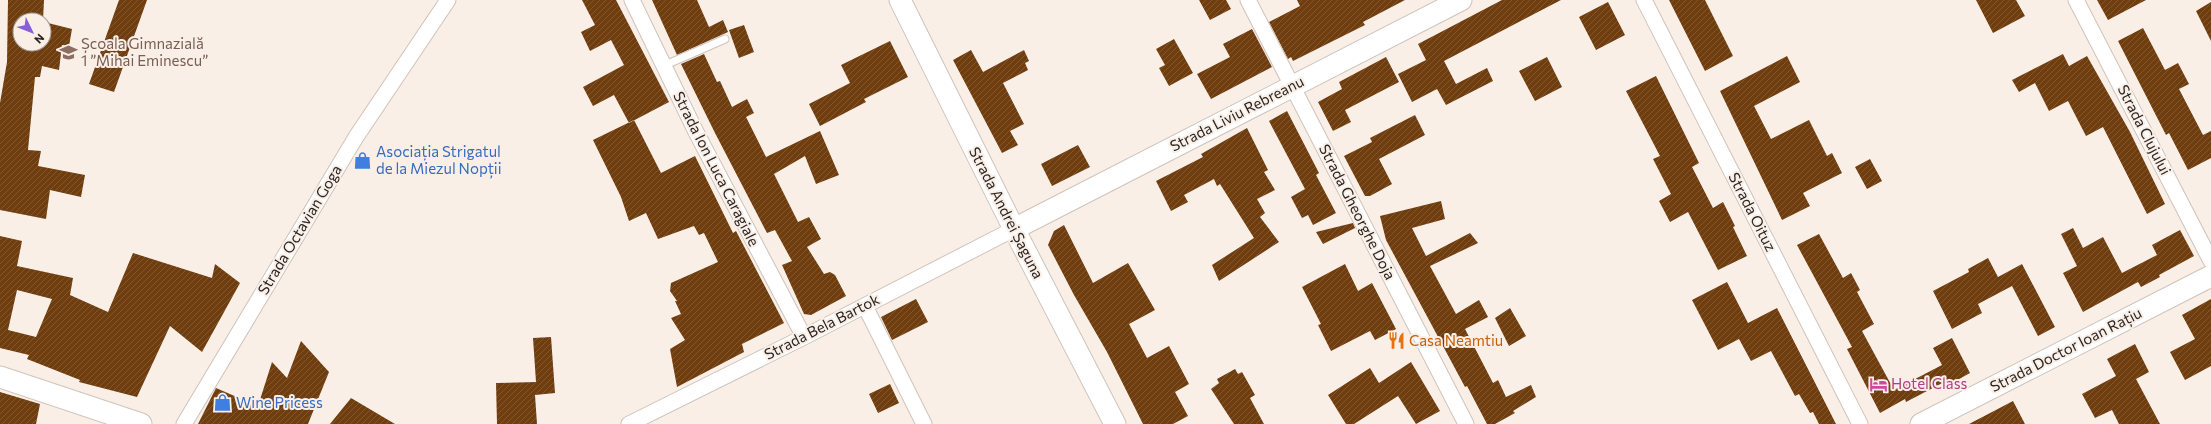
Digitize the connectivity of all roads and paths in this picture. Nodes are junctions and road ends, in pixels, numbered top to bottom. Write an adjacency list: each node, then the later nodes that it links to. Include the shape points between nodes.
1 (448, 0): 18 (street, Strada Octavian Goga, via 356,137)
2 (632, 0): 9 (street, Strada Ion Luca Caragiale)
3 (900, 0): 11 (street, Strada Andrei Șaguna)
4 (1248, 0): 10 (street, Strada Gheorghe Doja)
5 (1460, 0): 10 (street, Strada Liviu Rebreanu)
6 (1644, 0): 23 (street, Strada Oituz)
7 (2076, 0): 12 (street, Strada Clujului)
8 (725, 39): 9 (lane)
9 (663, 66): 15 (street, Strada Ion Luca Caragiale)
10 (1292, 85): 11 (street, Strada Liviu Rebreanu); 22 (street, Strada Gheorghe Doja)
11 (1014, 229): 14 (street, Strada Bela Bartok); 21 (street, Strada Andrei Șaguna)
12 (2211, 261)
13 (2211, 276): 24 (street, Strada Doctor Ioan Rațiu)
14 (865, 306): 15 (street, Strada Bela Bartok); 20 (street)
15 (804, 337): 19 (street, Strada Bela Bartok)
16 (0, 377): 17 (street)
17 (141, 424)
18 (184, 424)
19 (629, 424)
20 (924, 424)
21 (1115, 424)
22 (1466, 424)
23 (1860, 424)
24 (1921, 424)

